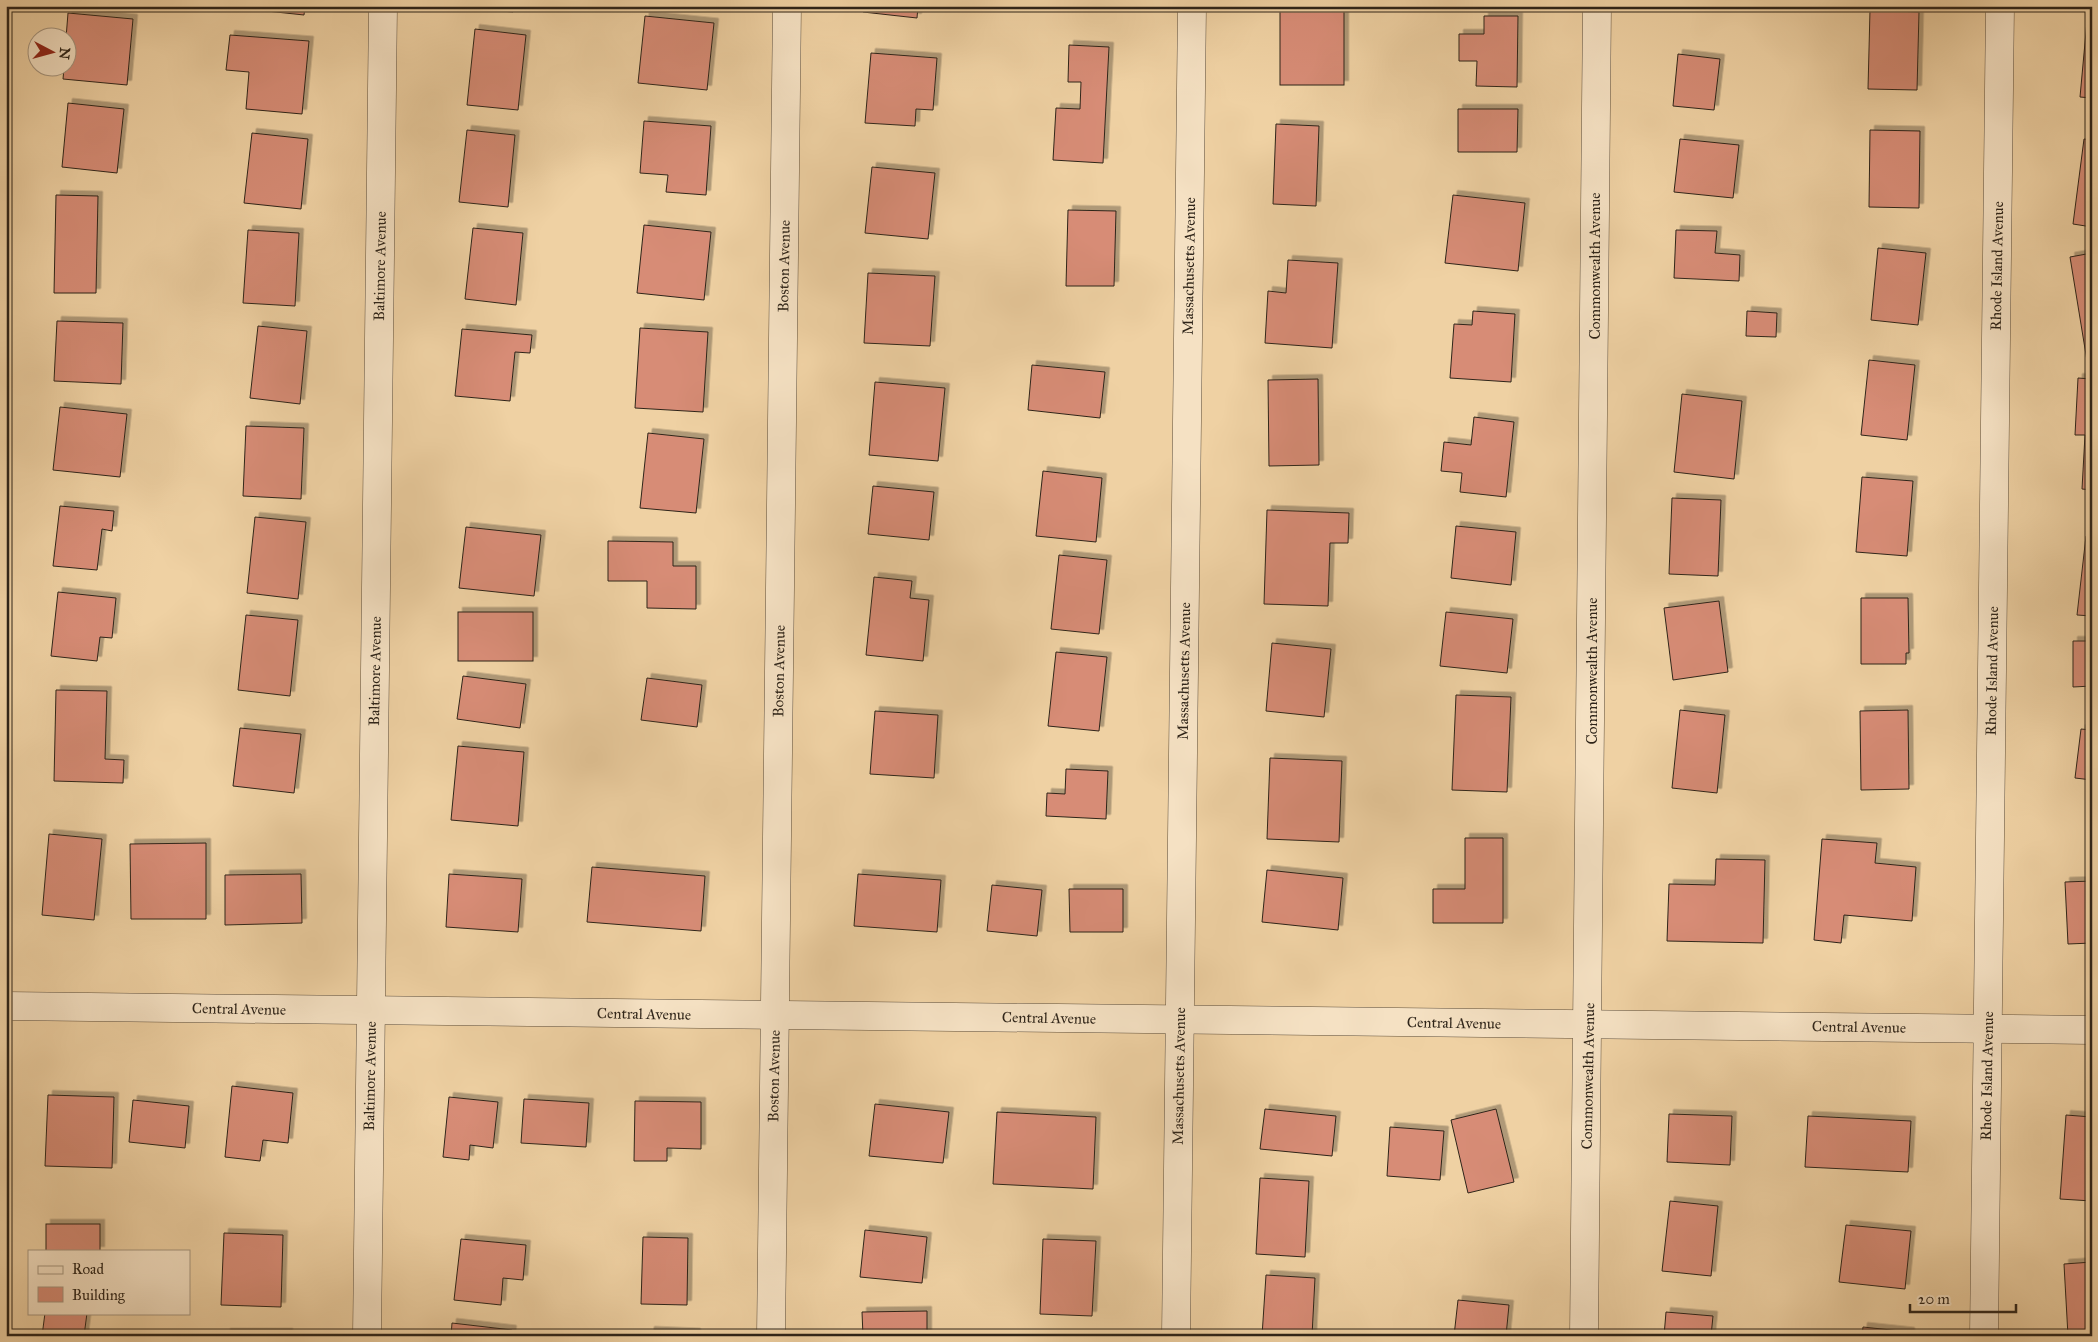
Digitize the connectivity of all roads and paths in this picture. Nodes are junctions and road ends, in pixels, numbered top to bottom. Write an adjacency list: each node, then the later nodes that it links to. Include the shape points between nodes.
1 (383, 6): 7 (street, Baltimore Avenue)
2 (787, 6): 8 (street, Boston Avenue)
3 (1192, 6): 9 (street, Massachusetts Avenue)
4 (1597, 6): 10 (street, Commonwealth Avenue)
5 (2000, 6): 11 (street, Rhode Island Avenue)
6 (6, 1006): 7 (street, Central Avenue)
7 (371, 1011): 8 (street, Central Avenue); 13 (street, Baltimore Avenue)
8 (775, 1016): 9 (street, Central Avenue); 14 (street, Boston Avenue)
9 (1180, 1020): 10 (street, Central Avenue); 15 (street, Massachusetts Avenue)
10 (1589, 1024): 11 (street, Central Avenue); 16 (street, Commonwealth Avenue)
11 (1988, 1028): 12 (street, Central Avenue); 17 (street, Rhode Island Avenue)
12 (2092, 1030)
13 (367, 1336)
14 (771, 1336)
15 (1176, 1336)
16 (1584, 1336)
17 (1984, 1336)

